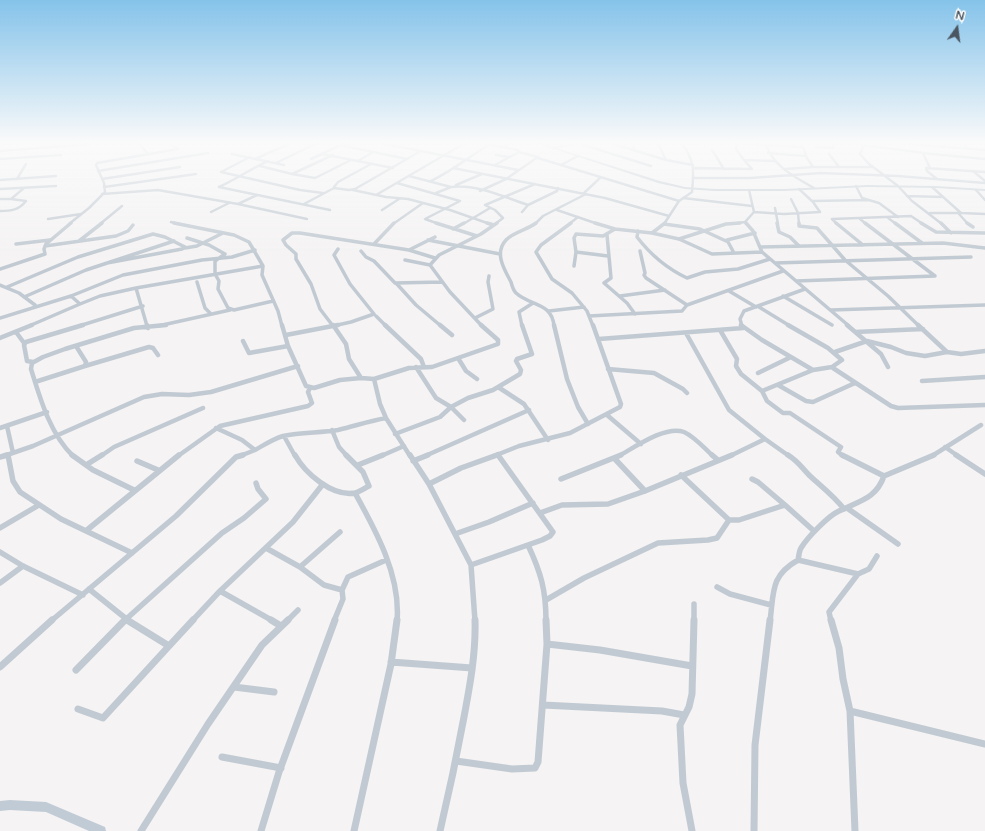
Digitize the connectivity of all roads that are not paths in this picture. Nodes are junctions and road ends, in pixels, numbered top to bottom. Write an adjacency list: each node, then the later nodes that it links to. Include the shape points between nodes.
1 (103, 182): 23 (street)
2 (141, 182): 23 (street)
3 (229, 182): 40 (street, via 219,187)
4 (268, 182): 37 (street)
5 (338, 182): 24 (street)
6 (368, 182): 32 (street)
7 (431, 182): 20 (street)
8 (463, 182): 20 (street)
9 (500, 182): 36 (street)
10 (522, 182): 18 (street)
11 (597, 182): 41 (street)
12 (618, 182): 50 (street)
13 (657, 182): 30 (street)
14 (693, 182): 30 (street)
15 (805, 182): 28 (street)
16 (893, 182): 22 (street)
17 (396, 183): 38 (street); 42 (street)
18 (535, 184): 27 (street); 44 (street)
19 (56, 186): 26 (street)
20 (453, 186): 36 (street); 38 (street)
21 (856, 186): 22 (street); 28 (street); 51 (street, via 862,198)
22 (898, 186): 25 (street); 43 (street)
23 (104, 187): 39 (street, via 105,192)
24 (334, 187)
25 (932, 187): 34 (street); 45 (street)
26 (24, 188): 29 (street); 47 (street)
27 (558, 188): 41 (street); 58 (street, via 557,191)
28 (814, 188): 31 (street)
29 (0, 189)
30 (693, 189): 33 (street); 50 (street)
31 (799, 189): 33 (street); 53 (street)
32 (353, 190): 37 (street, via 334,188); 42 (street)
33 (749, 190): 60 (street)
34 (976, 190): 35 (street); 52 (street)
35 (985, 190)
36 (480, 191): 44 (street)
37 (323, 193): 57 (street)
38 (436, 193): 63 (street, via 460,201)
39 (102, 194): 54 (street, via 158,190); 74 (street)
40 (257, 194): 56 (street); 57 (street)
41 (585, 194): 66 (street); 77 (street)
42 (376, 195): 46 (street)
43 (906, 196): 45 (street); 72 (street)
44 (502, 197): 58 (street); 61 (street, via 484,206)
45 (943, 197): 73 (street)
46 (404, 198): 55 (street); 65 (street, via 395,200)
47 (12, 199): 49 (street); 67 (street, via 26,201 16,210)
48 (790, 199): 71 (street)
49 (0, 200)
50 (681, 200): 60 (street); 77 (street)
51 (869, 200): 53 (street); 80 (street, via 879,203)
52 (985, 200)
53 (812, 201): 71 (street, via 820,212)
54 (229, 203): 56 (street); 68 (street)
55 (423, 203): 63 (street); 113 (street, via 392,224)
56 (238, 204): 84 (street)
57 (304, 204): 64 (street)
58 (528, 204): 69 (street)
59 (122, 206): 107 (street)
60 (752, 206): 70 (street)
61 (490, 208): 81 (street); 89 (street, via 502,218)
62 (775, 208): 75 (street)
63 (444, 209): 81 (street); 91 (street, via 425,219)
64 (330, 210)
65 (382, 210)
66 (557, 210): 78 (street); 131 (street, via 508,239)
67 (0, 211)
68 (211, 212)
69 (522, 212)
70 (754, 212): 75 (street); 86 (street)
71 (798, 213): 75 (street); 118 (street, via 799,226 817,228)
72 (930, 213): 73 (street); 98 (street)
73 (960, 213): 76 (street); 90 (street)
74 (82, 214): 83 (street); 105 (street)
75 (777, 214): 117 (street, via 779,232 786,233)
76 (985, 214)
77 (669, 216): 87 (street)
78 (578, 217): 92 (street); 171 (street, via 541,245 536,252 552,280 572,293)
79 (887, 217): 80 (street); 82 (street); 111 (street)
80 (898, 217): 98 (street, via 911,216 933,231)
81 (473, 218): 89 (street); 91 (street)
82 (859, 218): 114 (street); 115 (street, via 832,219)
83 (48, 219)
84 (307, 219)
85 (170, 222): 95 (street)
86 (745, 222): 93 (street); 97 (street)
87 (664, 224): 93 (street); 96 (street)
88 (133, 225): 107 (street, via 128,231 116,236)
89 (494, 225): 101 (street)
90 (973, 227)
91 (453, 229): 101 (street)
92 (615, 230): 94 (street); 100 (street)
93 (703, 230): 104 (street); 109 (street)
94 (638, 231): 96 (street); 135 (street, via 637,237 647,248 671,269 687,278 705,272 738,269)
95 (223, 233): 110 (street); 124 (street, via 246,240)
96 (652, 233): 104 (street)
97 (755, 233): 109 (street); 120 (street)
98 (951, 233): 99 (street)
99 (985, 233)
100 (607, 235): 128 (street, via 576,234); 132 (street)
101 (477, 236): 119 (street)
102 (435, 237): 106 (street)
103 (187, 238): 110 (street)
104 (679, 239): 130 (street, via 710,253)
105 (50, 240): 112 (street); 116 (street)
106 (428, 240): 119 (street); 125 (street)
107 (79, 241): 116 (street)
108 (174, 241): 121 (street); 140 (street); 155 (street, via 158,234 127,241 32,275)
109 (726, 241): 130 (street)
110 (202, 243): 121 (street); 136 (street, via 225,254)
111 (922, 243): 114 (street); 122 (street)
112 (16, 244)
113 (374, 244): 125 (street); 183 (street, via 295,233 283,240 296,254 320,309)
114 (893, 244): 115 (street); 139 (street)
115 (863, 245): 118 (street)
116 (45, 246): 145 (street, via 45,254)
117 (799, 246): 118 (street); 120 (street)
118 (831, 246): 138 (street)
119 (454, 247): 131 (street); 134 (street)
120 (760, 247): 129 (street)
121 (185, 248): 140 (street)
122 (985, 248)
123 (338, 249): 183 (street, via 334,255 340,266 350,284 374,314)
124 (255, 250): 136 (street); 143 (street)
125 (409, 250): 134 (street)
126 (361, 251): 153 (street)
127 (640, 251): 158 (street, via 644,275)
128 (576, 252): 132 (street); 144 (street)
129 (762, 252): 130 (street); 135 (street)
130 (734, 253)
131 (500, 254): 165 (street, via 502,265 514,291)
132 (608, 256): 161 (street, via 611,278 604,283)
133 (970, 257): 139 (street)
134 (435, 258): 142 (street)
135 (770, 259): 141 (street)
136 (216, 260): 147 (street); 160 (street, via 202,260 123,275)
137 (405, 260): 142 (street)
138 (845, 260): 139 (street); 141 (street); 149 (street)
139 (912, 260): 149 (street, via 935,276)
140 (107, 263): 163 (street)
141 (775, 263): 146 (street)
142 (430, 265): 151 (street)
143 (263, 266): 147 (street); 164 (street, via 262,275)
144 (574, 266)
145 (0, 269)
146 (783, 270): 152 (street); 159 (street)
147 (215, 274): 156 (street); 174 (street, via 219,281 218,289)
148 (489, 276): 182 (street, via 493,309)
149 (867, 278): 152 (street); 173 (street)
150 (197, 282): 177 (street, via 205,308)
151 (442, 282): 153 (street); 182 (street)
152 (796, 282): 157 (street)
153 (396, 283): 193 (street, via 416,305)
154 (0, 285): 155 (street)
155 (7, 287): 163 (street)
156 (136, 288): 166 (street, via 100,296); 170 (street)
157 (806, 289): 162 (street); 175 (street)
158 (665, 290): 161 (street); 168 (street)
159 (729, 291): 168 (street); 172 (street)
160 (71, 296): 166 (street); 167 (street)
161 (620, 296): 178 (street)
162 (783, 296): 172 (street); 184 (street)
163 (24, 297): 167 (street)
164 (273, 301): 174 (street); 192 (street)
165 (533, 303): 176 (street); 225 (street, via 519,312 532,354 517,359 520,374)
166 (80, 304): 189 (street)
167 (36, 305): 181 (street)
168 (687, 305): 178 (street, via 682,311)
169 (985, 305): 173 (street)
170 (143, 306): 185 (street); 198 (street)
171 (584, 307): 176 (street); 180 (street)
172 (757, 307): 186 (street, via 744,310 742,313 740,323); 202 (street)
173 (902, 308): 175 (street); 187 (street)
174 (230, 310): 177 (street)
175 (831, 310): 190 (street)
176 (549, 311): 237 (street, via 553,318 567,379)
177 (211, 314): 185 (street)
178 (635, 314): 180 (street)
179 (376, 316): 211 (street, via 421,359)
180 (589, 316): 195 (street)
181 (0, 318)
182 (475, 318): 206 (street, via 499,343)
183 (333, 325): 192 (street); 218 (street, via 348,348 349,359)
184 (832, 325)
185 (148, 328): 199 (street, via 134,328)
186 (743, 328): 188 (street); 205 (street)
187 (924, 329): 190 (street); 203 (street)
188 (720, 330): 191 (street); 227 (street, via 737,359 736,366 741,374)
189 (16, 332): 194 (street); 198 (street)
190 (855, 332): 197 (street)
191 (686, 333): 195 (street); 246 (street, via 729,410)
192 (286, 335): 200 (street)
193 (452, 335)
194 (0, 338)
195 (599, 339): 214 (street)
196 (243, 341): 200 (street, via 249,353)
197 (867, 341): 202 (street); 203 (street, via 925,356); 212 (street, via 881,354)
198 (24, 344): 207 (street, via 27,361)
199 (76, 346): 207 (street); 208 (street, via 86,362)
200 (288, 346): 209 (street)
201 (985, 351): 203 (street, via 961,354)
202 (835, 352): 213 (street, via 842,360)
203 (947, 352)
204 (158, 355): 208 (street, via 151,347 143,348)
205 (791, 357): 215 (street); 216 (street)
206 (458, 358): 211 (street); 220 (street, via 466,371)
207 (33, 362): 222 (street, via 30,369)
208 (85, 366): 222 (street)
209 (298, 366): 226 (street, via 304,384); 244 (street, via 211,392 144,397)
210 (416, 367): 211 (street); 219 (street); 230 (street, via 436,398)
211 (424, 367)
212 (888, 367)
213 (833, 368): 215 (street); 223 (street)
214 (608, 369): 228 (street, via 654,373); 234 (street, via 621,404)
215 (813, 370): 224 (street)
216 (758, 373)
217 (985, 377): 221 (street)
218 (361, 378): 219 (street); 226 (street, via 340,380)
219 (374, 379): 235 (street)
220 (477, 379)
221 (922, 381)
222 (34, 382): 233 (street)
223 (855, 383): 224 (street, via 812,402); 229 (street, via 898,408)
224 (778, 385): 227 (street)
225 (498, 387): 230 (street); 232 (street)
226 (310, 388): 241 (street, via 308,392 312,401 308,406)
227 (762, 391): 264 (street, via 767,401 783,413 790,413 841,447 838,452)
228 (686, 393)
229 (985, 405)
230 (451, 406): 236 (street); 243 (street, via 440,417)
231 (203, 408): 259 (street, via 114,447)
232 (529, 410): 247 (street); 256 (street)
233 (47, 412): 239 (street); 244 (street)
234 (607, 415): 237 (street); 248 (street)
235 (386, 418): 242 (street); 243 (street)
236 (464, 420)
237 (588, 424): 247 (street)
238 (981, 425): 250 (street)
239 (7, 426): 240 (street); 252 (street)
240 (0, 428)
241 (216, 428): 251 (street, via 242,440); 261 (street)
242 (332, 430): 245 (street); 260 (street, via 333,437 345,455)
243 (396, 434): 249 (street)
244 (57, 435): 252 (street); 259 (street, via 70,454)
245 (284, 436): 251 (street); 268 (street, via 299,462)
246 (765, 439): 257 (street); 276 (street, via 799,462)
247 (548, 440): 253 (street, via 519,446)
248 (641, 444): 255 (street); 257 (street, via 674,430 689,435)
249 (404, 446): 256 (street); 260 (street)
250 (946, 447): 262 (street); 264 (street, via 921,461)
251 (255, 450): 288 (street, via 236,457 176,516)
252 (10, 454): 254 (street); 274 (street, via 13,481 20,492)
253 (498, 454): 269 (street); 273 (street)
254 (0, 457)
255 (614, 458): 265 (street); 271 (street)
256 (413, 460): 269 (street)
257 (718, 460): 263 (street)
258 (137, 461): 261 (street)
259 (86, 465): 270 (street, via 108,479)
260 (358, 465): 272 (street, via 369,479 369,486)
261 (158, 470): 270 (street)
262 (985, 474)
263 (681, 475): 271 (street); 278 (street)
264 (884, 476): 276 (street, via 880,487 864,500)
265 (561, 479)
266 (752, 479): 275 (street)
267 (256, 483): 306 (street, via 266,499 222,533)
268 (323, 484): 272 (street, via 335,491); 286 (street, via 293,522)
269 (429, 484): 283 (street)
270 (134, 490): 280 (street)
271 (645, 491): 277 (street, via 608,504 562,505)
272 (355, 493): 290 (street, via 372,523)
273 (533, 503): 277 (street); 283 (street)
274 (39, 505): 279 (street); 280 (street, via 61,519)
275 (785, 505): 278 (street, via 739,520); 281 (street)
276 (845, 509): 281 (street, via 833,515); 284 (street)
277 (540, 513): 285 (street, via 553,532 550,536)
278 (729, 520): 302 (street, via 717,538 658,543 584,578)
279 (0, 528)
280 (87, 530): 288 (street)
281 (814, 531): 291 (street, via 802,548)
282 (340, 532): 294 (street)
283 (455, 534): 292 (street)
284 (898, 544)
285 (528, 545): 292 (street); 302 (street, via 539,568)
286 (266, 548): 294 (street); 300 (street)
287 (0, 552): 293 (street)
288 (132, 553): 298 (street)
289 (877, 556): 295 (street, via 869,569)
290 (386, 560): 299 (street, via 348,577); 310 (street, via 397,592 398,613)
291 (798, 560): 295 (street); 304 (street, via 786,567 775,582)
292 (471, 565): 313 (street, via 475,604)
293 (23, 566): 296 (street); 301 (street)
294 (300, 567): 299 (street, via 324,585)
295 (858, 574): 319 (street, via 829,612 839,648)
296 (0, 583)
297 (717, 587): 304 (street, via 730,594)
298 (89, 589): 301 (street); 306 (street)
299 (342, 590): 324 (street, via 343,600)
300 (220, 591): 307 (street); 309 (street)
301 (83, 595): 312 (street)
302 (546, 600): 308 (street)
303 (694, 604): 311 (street)
304 (771, 605): 332 (street, via 755,745)
305 (298, 610): 307 (street)
306 (126, 619): 309 (street); 314 (street)
307 (281, 626): 315 (street, via 262,645)
308 (547, 644): 311 (street, via 600,650); 317 (street)
309 (169, 646): 318 (street, via 103,718)
310 (391, 662): 313 (street); 329 (street)
311 (692, 666): 320 (street, via 692,694)
312 (0, 667)
313 (472, 668): 323 (street)
314 (76, 670)
315 (234, 687): 316 (street); 327 (street)
316 (274, 692)
317 (543, 705): 320 (street, via 662,711); 323 (street, via 538,762 534,768 512,769)
318 (78, 709)
319 (850, 711): 321 (street); 333 (street)
320 (684, 715): 331 (street, via 680,736)
321 (985, 744)
322 (222, 757): 324 (street)
323 (456, 761): 330 (street)
324 (281, 768): 328 (street)
325 (0, 806): 326 (main road, via 46,807)
326 (101, 831)
327 (141, 831)
328 (261, 831)
329 (354, 831)
330 (440, 831)
331 (692, 831)
332 (754, 831)
333 (855, 831)

